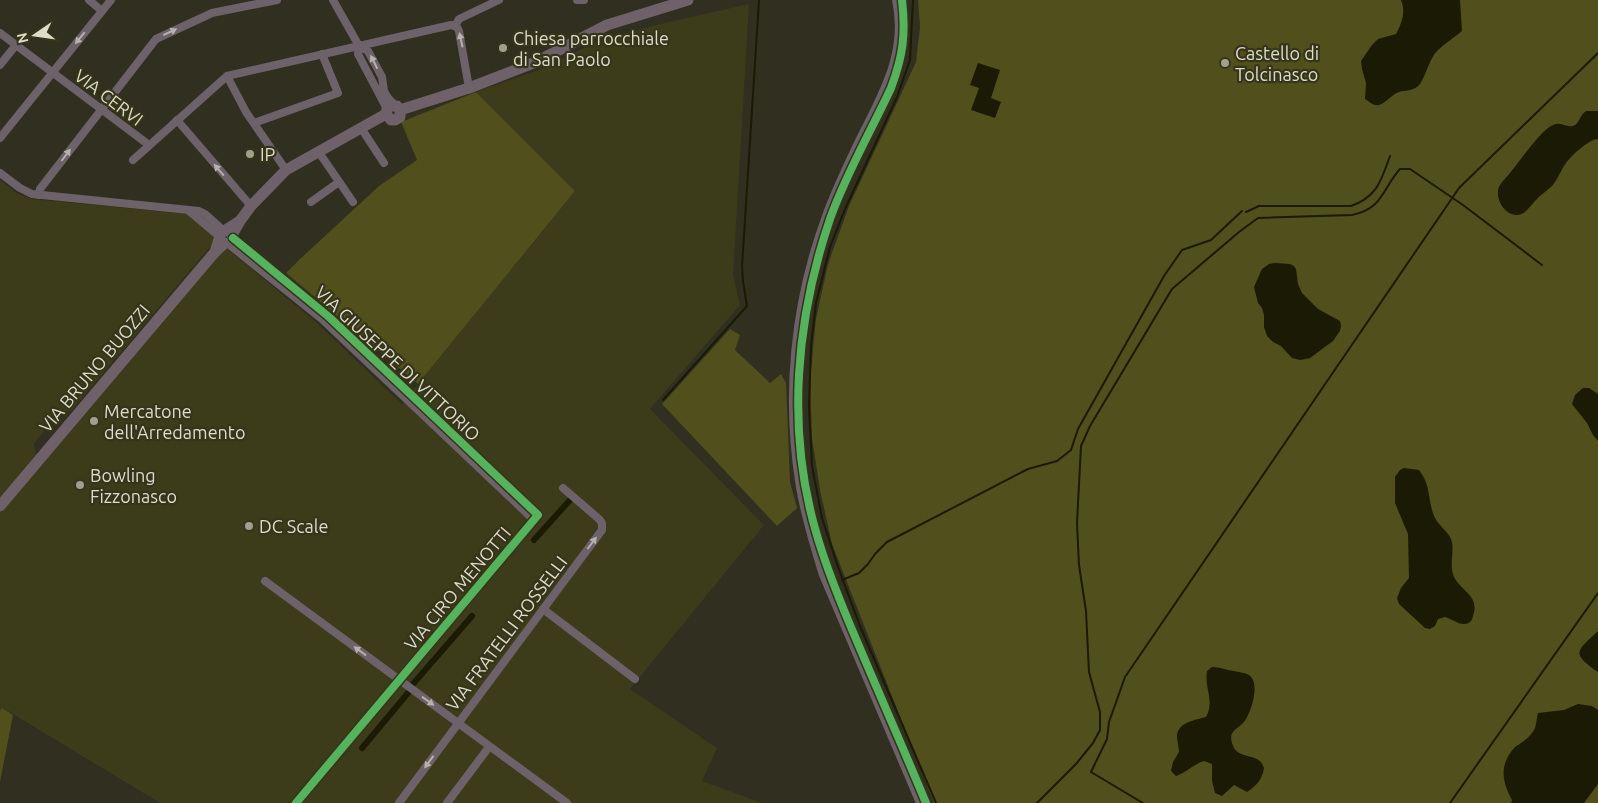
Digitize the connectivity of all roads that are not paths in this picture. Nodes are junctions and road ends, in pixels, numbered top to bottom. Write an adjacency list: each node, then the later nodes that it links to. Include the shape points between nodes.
1 (89, 0): 10 (street)
2 (111, 0): 10 (street)
3 (278, 0): 20 (street, one-way to 3, via 151,45 163,36 212,13)
4 (333, 0): 14 (street)
5 (498, 0): 11 (street, via 459,19)
6 (576, 0): 7 (street)
7 (584, 0)
8 (688, 0): 19 (main road, VIA BRUNO BUOZZI, via 607,25 536,62)
9 (896, 0): 51 (street, via 898,37 892,71 838,186 809,267 795,351 793,416 800,486 823,575)
10 (102, 10): 17 (street, one-way to 17)
11 (454, 26): 14 (street); 19 (street, one-way to 11, via 459,31)
12 (0, 33): 13 (street, VIA CERVI)
13 (16, 45): 16 (street); 17 (street, VIA CERVI)
14 (359, 46): 15 (street); 21 (street, via 368,51 382,77)
15 (322, 54): 18 (street); 23 (street, via 338,93)
16 (0, 65)
17 (52, 72): 20 (street, VIA CERVI); 25 (street)
18 (227, 76): 22 (street); 23 (street)
19 (470, 88): 21 (main road, VIA BRUNO BUOZZI)
20 (101, 109): 26 (street, VIA CERVI); 33 (street, one-way to 20, via 40,189)
21 (392, 110): 24 (main road, VIA BRUNO BUOZZI)
22 (177, 120): 26 (street); 36 (street, one-way to 22)
23 (254, 123): 30 (street)
24 (361, 128): 27 (main road, VIA BRUNO BUOZZI); 29 (street)
25 (0, 138)
26 (149, 145): 28 (street)
27 (318, 151): 30 (main road, VIA BRUNO BUOZZI); 32 (street)
28 (133, 160)
29 (384, 163)
30 (286, 170): 36 (main road, VIA BRUNO BUOZZI)
31 (0, 173): 33 (street, VIA GIUSEPPE DI VITTORIO, via 26,192)
32 (339, 182): 34 (street); 35 (street)
33 (39, 195): 37 (street, VIA GIUSEPPE DI VITTORIO, via 199,211)
34 (311, 202)
35 (353, 202)
36 (251, 206): 37 (main road, VIA BRUNO BUOZZI)
37 (226, 237): 39 (main road, VIA BRUNO BUOZZI); 40 (street, VIA GIUSEPPE DI VITTORIO, via 328,317)
38 (563, 488): 42 (street, VIA FRATELLI ROSSELLI, one-way to 38, via 602,526 599,519)
39 (0, 506)
40 (536, 518): 44 (street, VIA CIRO MENOTTI)
41 (265, 581): 44 (street, one-way to 41)
42 (543, 609): 43 (street); 45 (street, VIA FRATELLI ROSSELLI)
43 (635, 679)
44 (399, 680): 45 (street, one-way to 45); 47 (street, VIA CIRO MENOTTI)
45 (458, 723): 46 (street); 48 (street, VIA FRATELLI ROSSELLI, one-way to 48)
46 (489, 747): 49 (street); 50 (street)
47 (296, 803)
48 (400, 803)
49 (447, 803)
50 (567, 803)
51 (920, 803)

